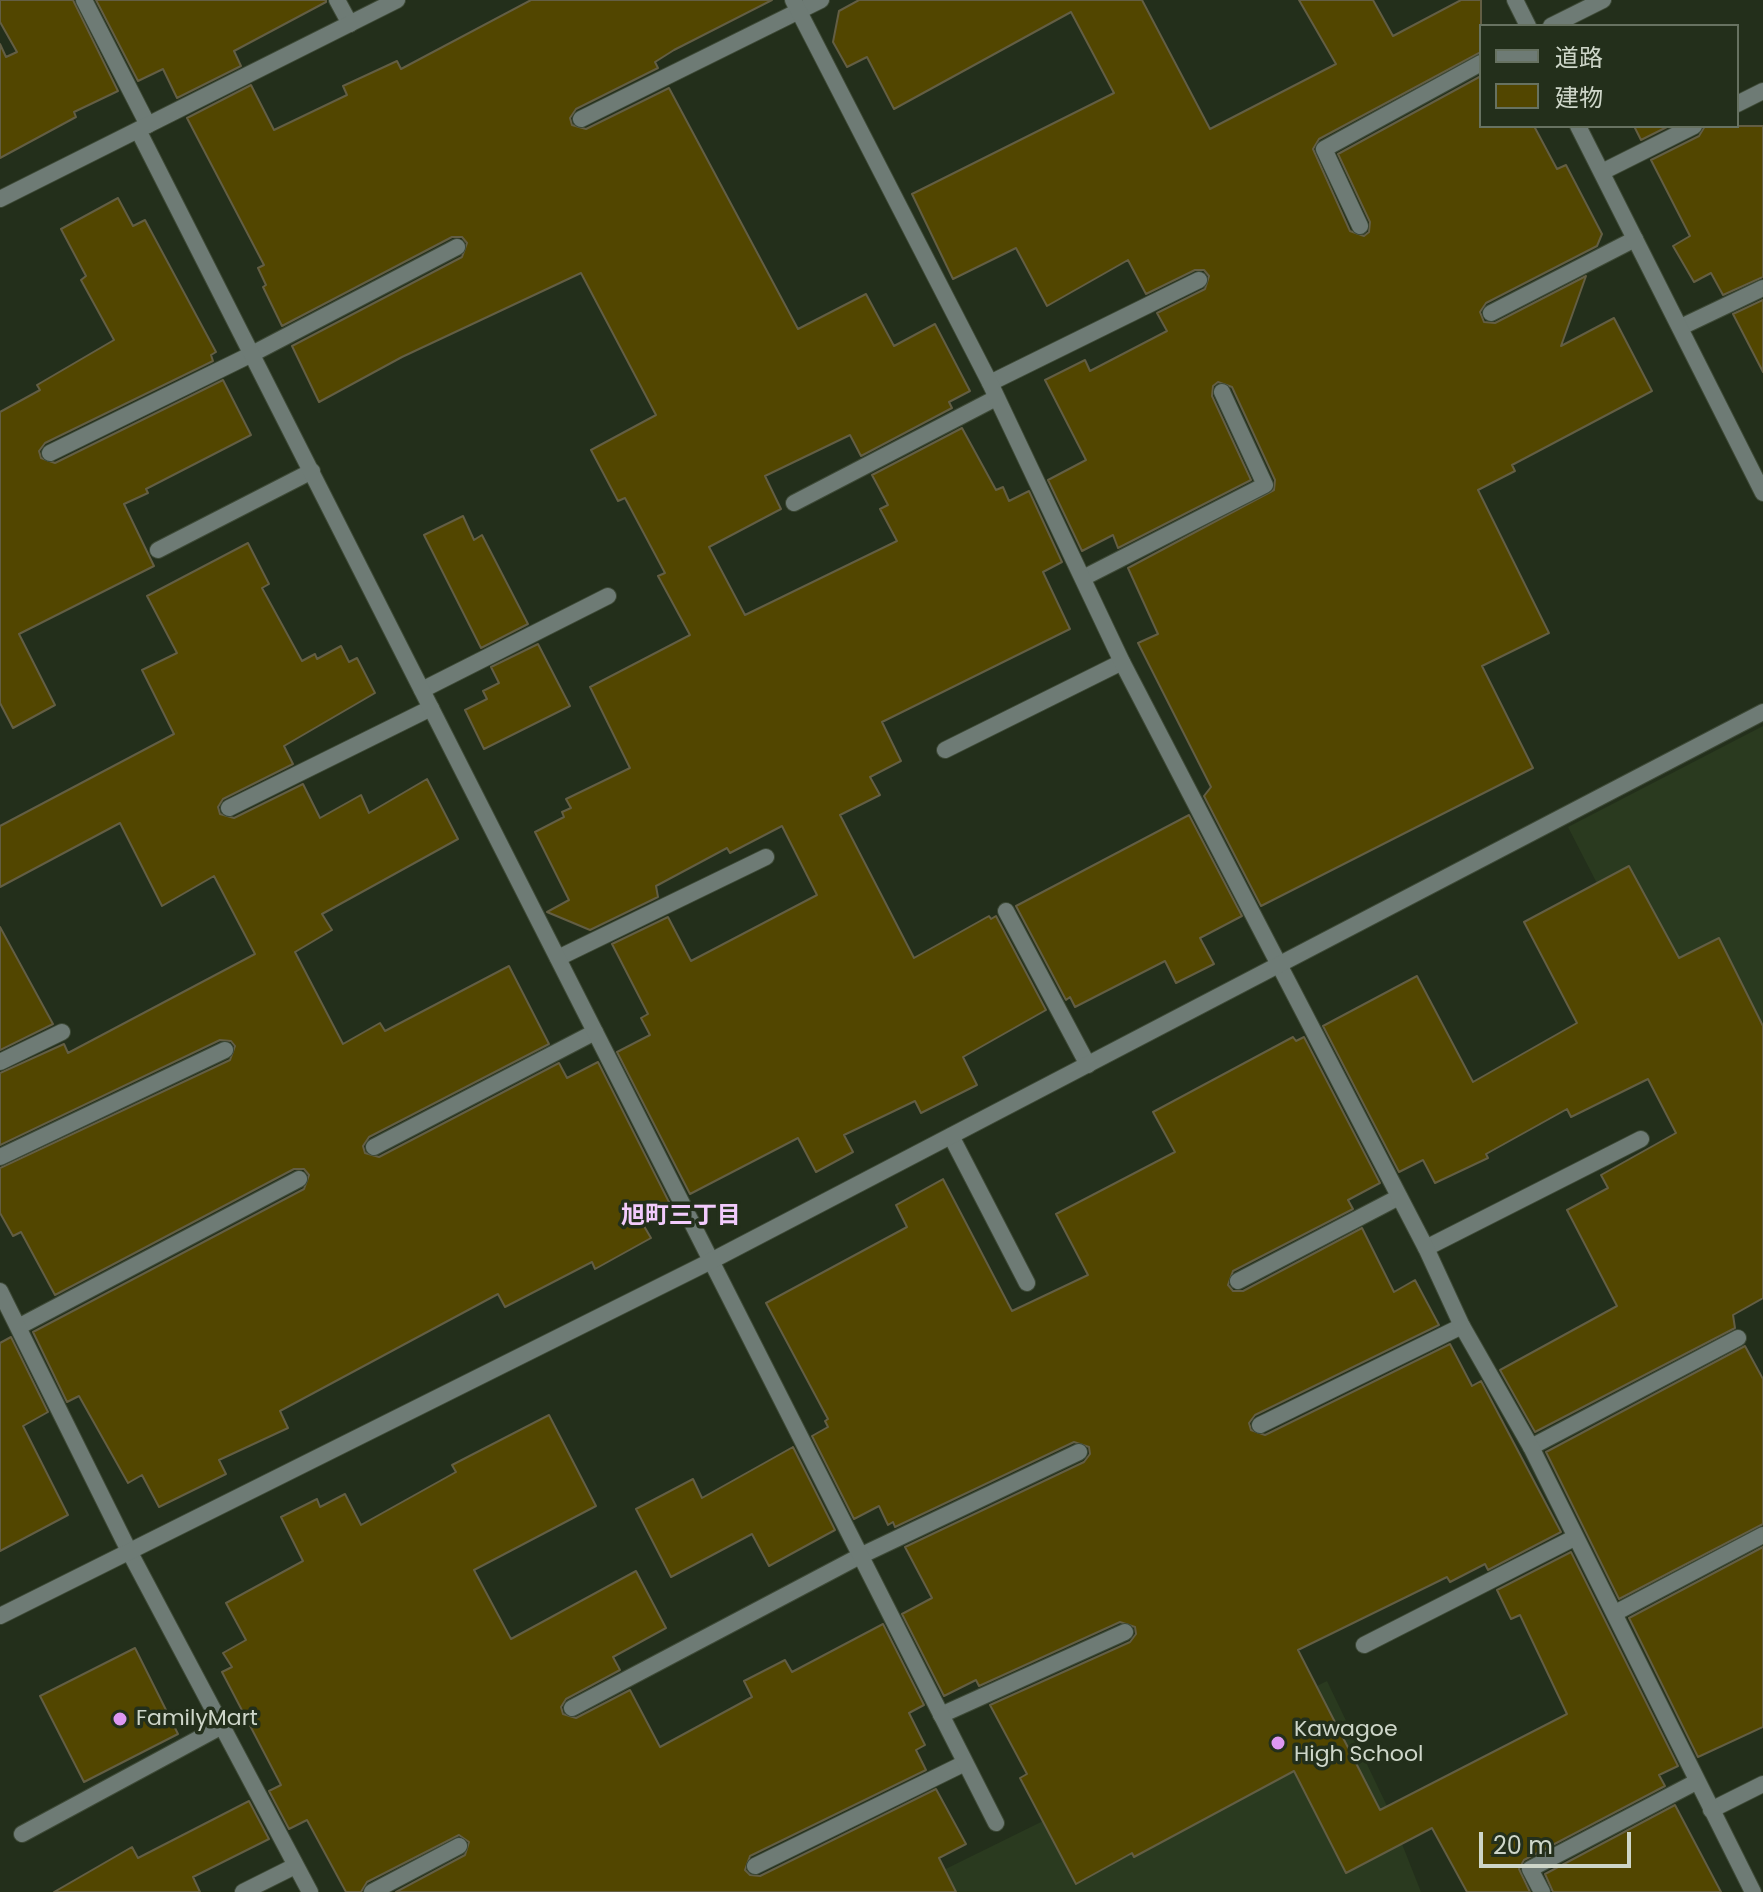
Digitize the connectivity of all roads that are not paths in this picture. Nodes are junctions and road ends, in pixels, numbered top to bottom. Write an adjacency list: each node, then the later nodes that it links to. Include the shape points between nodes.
1 (84, 0): 15 (street)
2 (337, 0): 8 (street)
3 (397, 0): 8 (street)
4 (821, 0): 7 (street)
5 (1515, 0): 9 (street)
6 (1603, 0): 10 (street)
7 (796, 6): 14 (street); 28 (street)
8 (350, 24): 15 (street)
9 (1527, 24)
10 (1555, 24)
11 (1479, 64): 20 (street, via 1324,149)
12 (1763, 91): 13 (street)
13 (1739, 103)
14 (581, 119)
15 (143, 128): 19 (street); 27 (street)
16 (1579, 128): 18 (street)
17 (1690, 128): 18 (street)
18 (1602, 172): 21 (street)
19 (0, 199)
20 (1360, 226)
21 (1635, 239): 25 (street); 26 (street)
22 (457, 247): 27 (street)
23 (1199, 280): 28 (street)
24 (1763, 288): 26 (street)
25 (1491, 313)
26 (1681, 327): 32 (street)
27 (252, 354): 30 (street); 31 (street)
28 (993, 390): 33 (street); 35 (street)
29 (1222, 392): 35 (street, via 1265,485)
30 (50, 453)
31 (312, 471): 34 (street); 38 (street)
32 (1763, 493)
33 (794, 503)
34 (158, 550)
35 (1083, 578): 37 (street)
36 (608, 596): 38 (street)
37 (1122, 662): 41 (street); 46 (street)
38 (422, 690): 39 (street)
39 (431, 708): 42 (street); 45 (street)
40 (1763, 712): 46 (street)
41 (945, 750)
42 (229, 808)
43 (766, 857): 45 (street)
44 (1006, 911): 51 (street)
45 (558, 958): 48 (street)
46 (1280, 963): 51 (street); 57 (street)
47 (62, 1032): 50 (street)
48 (595, 1032): 54 (street); 59 (street)
49 (225, 1050): 55 (street)
50 (0, 1062)
51 (1088, 1065): 52 (street)
52 (951, 1136): 59 (street); 61 (street)
53 (1641, 1139): 58 (street)
54 (374, 1147)
55 (0, 1157)
56 (299, 1179): 63 (street)
57 (1399, 1197): 58 (street); 60 (street)
58 (1426, 1248): 64 (street)
59 (711, 1261): 71 (street); 72 (street)
60 (1238, 1281)
61 (1027, 1283)
62 (0, 1291): 63 (street)
63 (20, 1326): 71 (street)
64 (1462, 1326): 66 (street); 67 (street)
65 (1738, 1338): 67 (street)
66 (1260, 1425)
67 (1531, 1447): 70 (street)
68 (1079, 1452): 72 (street)
69 (1763, 1535): 73 (street)
70 (1574, 1538): 73 (street); 76 (street)
71 (129, 1551): 74 (street); 79 (street)
72 (860, 1556): 77 (street); 78 (street)
73 (1615, 1613): 81 (street)
74 (0, 1616)
75 (1125, 1632): 78 (street)
76 (1364, 1645)
77 (572, 1708)
78 (941, 1715): 80 (street)
79 (222, 1726): 85 (street); 87 (street)
80 (965, 1763): 84 (street); 88 (street)
81 (1696, 1782): 83 (street); 92 (street, via 1530,1869)
82 (1763, 1784): 83 (street)
83 (1711, 1810): 93 (street)
84 (996, 1823)
85 (22, 1834)
86 (459, 1846): 91 (street)
87 (295, 1866): 89 (street); 90 (street)
88 (755, 1866)
89 (243, 1892)
90 (310, 1892)
91 (372, 1892)
92 (1542, 1892)
93 (1753, 1892)

